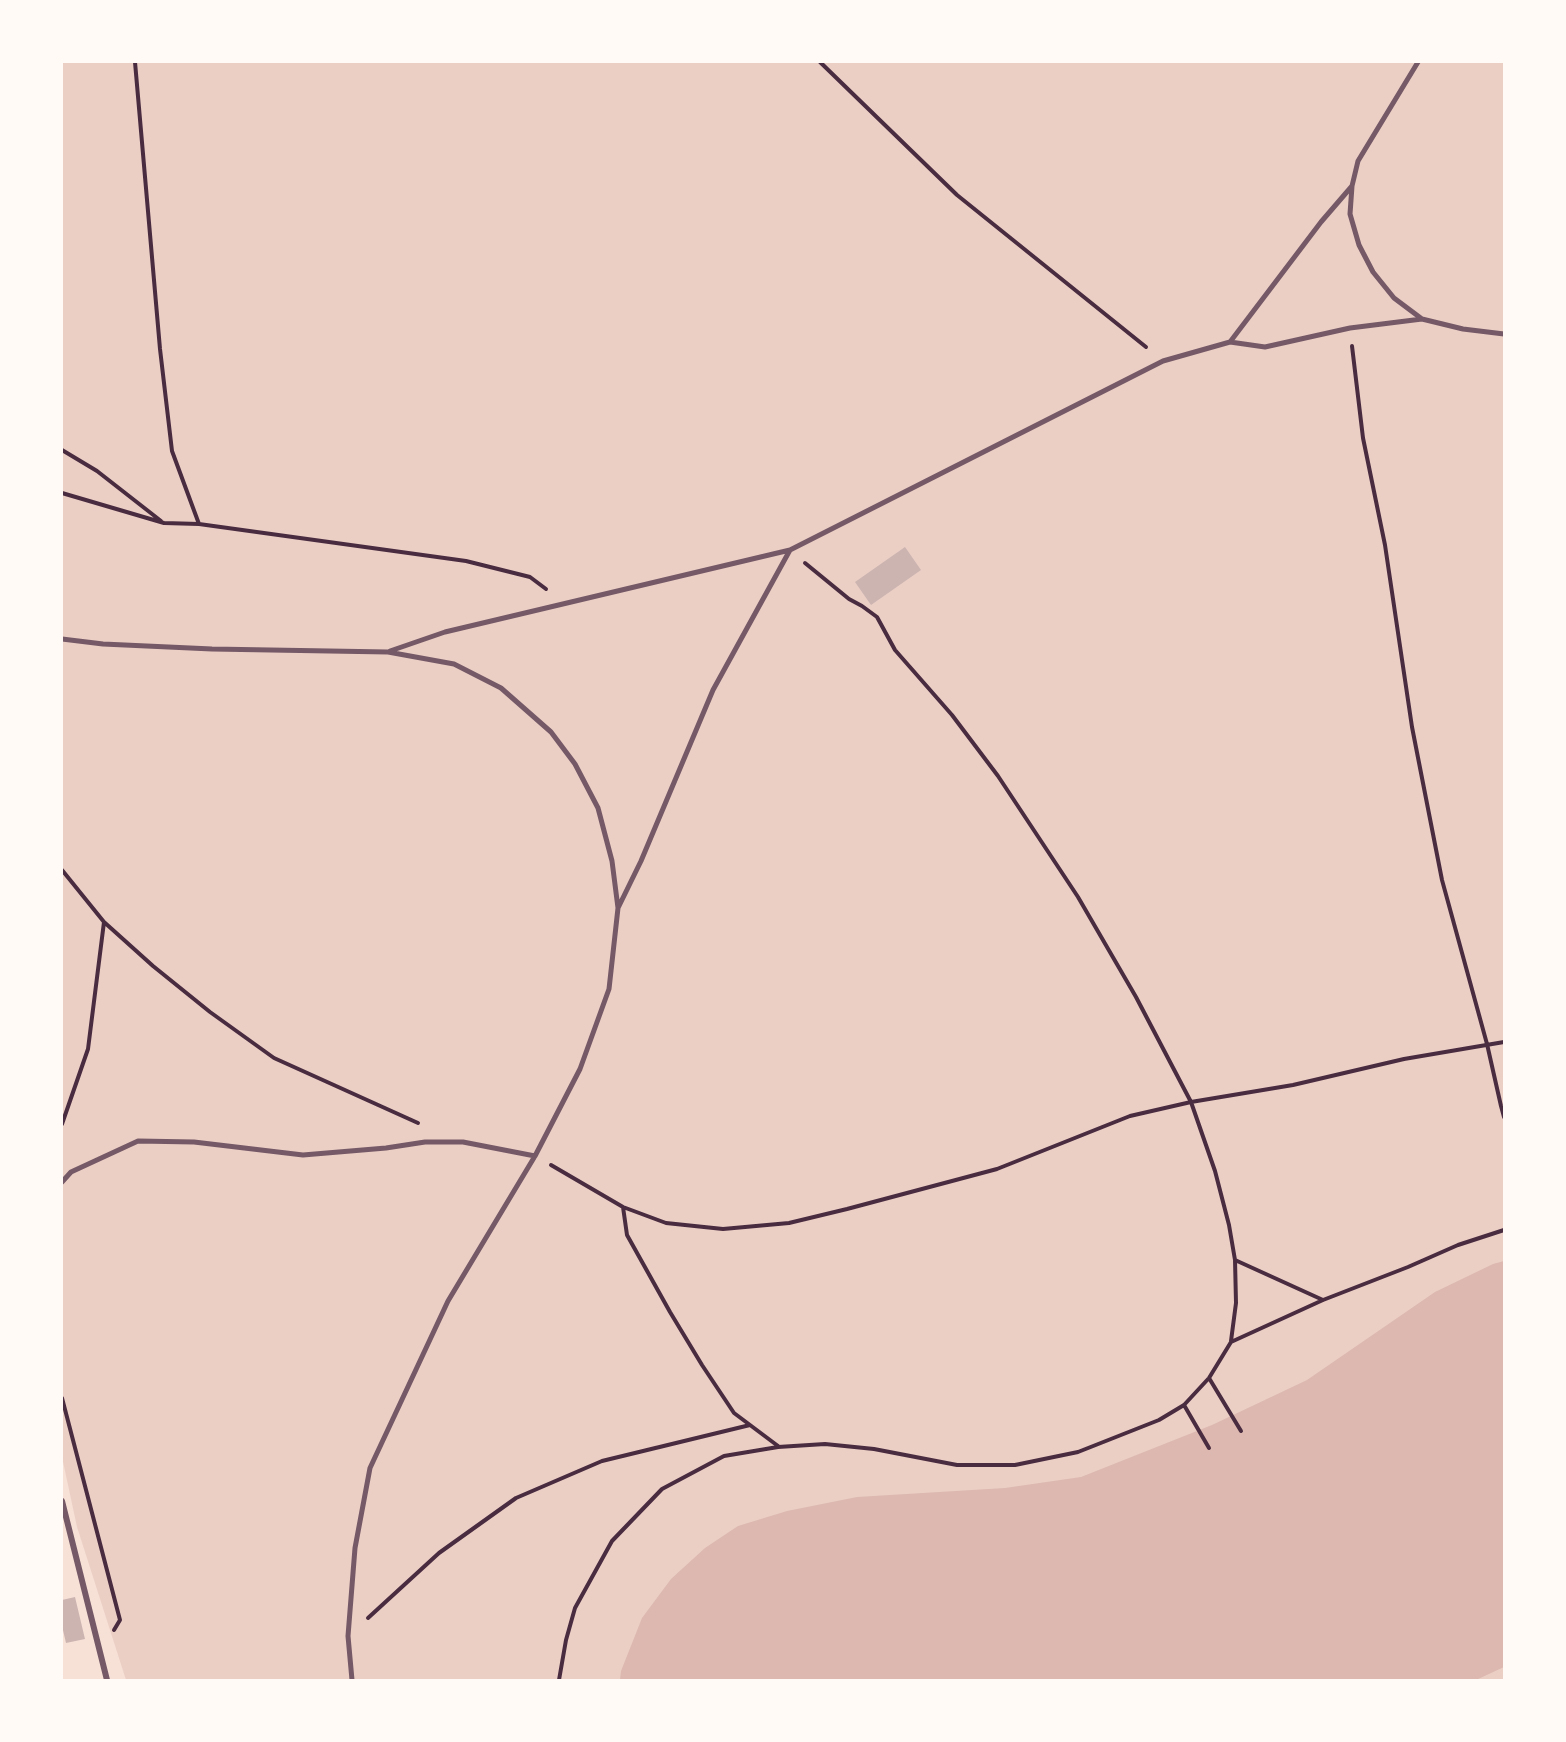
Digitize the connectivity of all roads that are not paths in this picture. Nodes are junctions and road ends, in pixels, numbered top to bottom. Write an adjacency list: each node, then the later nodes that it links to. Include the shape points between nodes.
1 (1418, 62): 2 (street, via 1358,161)
2 (1352, 186): 3 (street, via 1350,214 1359,245 1373,272 1394,298); 5 (street)
3 (1422, 319): 4 (street); 5 (street, via 1350,328 1265,347)
4 (1504, 334)
5 (1230, 342): 6 (street, via 1163,361)
6 (790, 550): 8 (street, via 445,632); 9 (street, via 713,690)
7 (62, 639): 8 (street, via 212,649)
8 (388, 651): 9 (street, via 454,664 501,688 551,732 575,764 598,808 612,861)
9 (618, 908): 10 (street, via 609,989 580,1069)
10 (535, 1156): 11 (street, via 463,1142 425,1142 303,1155 194,1142 138,1141 71,1172); 14 (street, via 448,1301 370,1468 355,1548 348,1636)
11 (62, 1182)
12 (62, 1501): 13 (street)
13 (107, 1680)
14 (352, 1680)

